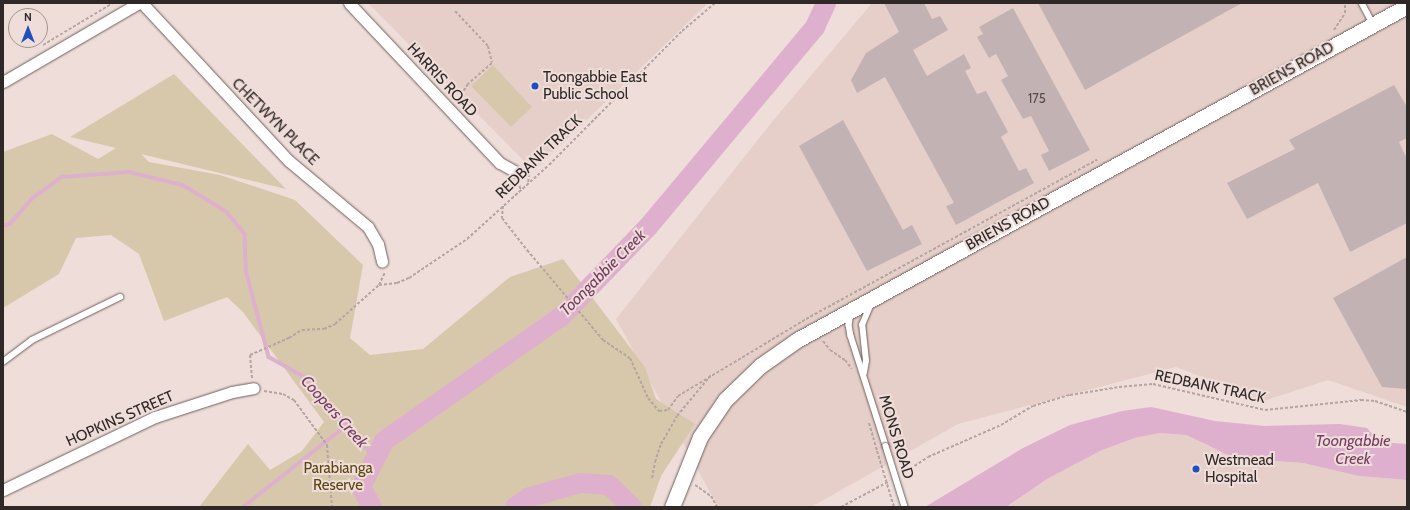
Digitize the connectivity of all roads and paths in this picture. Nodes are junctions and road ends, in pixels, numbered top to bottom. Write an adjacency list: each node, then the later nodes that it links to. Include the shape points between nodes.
1 (113, 3): 11 (path)
2 (141, 3): 12 (street); 17 (street, CHETWYN PLACE, via 289,161 368,227 378,244)
3 (349, 3): 15 (street, HARRIS ROAD, via 500,163)
4 (715, 3): 16 (path, REDBANK TRACK, via 682,31)
5 (1345, 3): 10 (path, via 1345,13 1340,24)
6 (1362, 3): 9 (lane)
7 (1407, 6): 9 (street, BRIENS ROAD)
8 (455, 11): 13 (path, via 488,46 492,63 468,84)
9 (1373, 24): 19 (street, BRIENS ROAD)
10 (1327, 34)
11 (48, 41)
12 (3, 82)
13 (457, 101)
14 (1101, 158): 21 (path)
15 (516, 172)
16 (503, 206): 25 (path, via 502,218 602,340 630,358 648,398 659,411 668,410 678,396); 28 (path, REDBANK TRACK, via 467,239 414,275 398,283 379,285 335,324 324,329 302,330 250,355)
17 (382, 262)
18 (120, 297): 24 (lane, via 32,340)
19 (876, 297): 20 (street, BRIENS ROAD); 26 (lane, MONS ROAD, via 862,325 866,361)
20 (853, 309): 26 (lane, MONS ROAD, via 849,325 859,366); 35 (street, BRIENS ROAD, via 798,340 760,366 725,400 700,437 678,486)
21 (806, 319)
22 (822, 338): 27 (path, via 830,350 845,360)
23 (772, 339): 25 (path)
24 (3, 362)
25 (713, 373): 31 (path, via 677,416 662,444)
26 (864, 373): 39 (lane, MONS ROAD, bridge)
27 (855, 376)
28 (254, 388): 33 (street, HOPKINS STREET, via 232,392 155,417); 34 (path, via 283,394 294,400 327,445)
29 (1407, 412): 37 (path, REDBANK TRACK, via 1361,400 1265,410 1153,384 1070,395 1033,406 1001,425 928,457 868,494)
30 (868, 420): 38 (path, bridge)
31 (652, 478)
32 (694, 484): 36 (path, via 711,496)
33 (3, 490)
34 (332, 507)
35 (672, 507)
36 (717, 507)
37 (841, 507)
38 (894, 507)
39 (905, 507)

